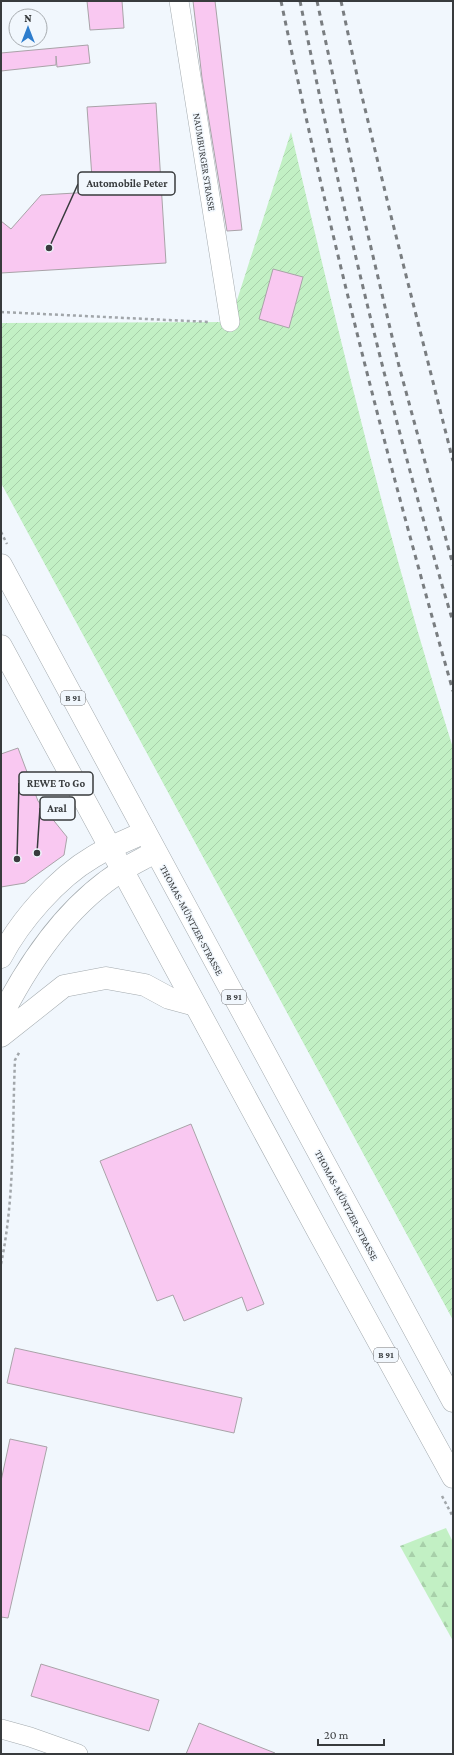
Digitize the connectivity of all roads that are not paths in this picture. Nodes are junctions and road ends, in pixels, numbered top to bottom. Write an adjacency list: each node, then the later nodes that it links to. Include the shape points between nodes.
1 (179, 1): 2 (street, NAUMBURGER STRASSE)
2 (230, 322)
3 (1, 565): 5 (main road, THOMAS-MÜNTZER-STRASSE / B 91)
4 (1, 646): 6 (main road, B 91)
5 (145, 832): 6 (main road); 7 (main road, THOMAS-MÜNTZER-STRASSE / B 91)
6 (111, 848): 8 (main road, B 91); 9 (main road, via 92,857 56,886 9,942)
7 (155, 852): 8 (main road); 13 (main road, THOMAS-MÜNTZER-STRASSE / B 91)
8 (122, 870): 10 (main road, B 91); 11 (main road, via 88,897 56,928 19,982)
9 (1, 957)
10 (195, 1006): 12 (main road, via 170,998 145,985 106,978 64,986); 14 (main road, B 91)
11 (1, 1017)
12 (1, 1036)
13 (453, 1401)
14 (453, 1477)
15 (1, 1729): 16 (street)
16 (78, 1754)

